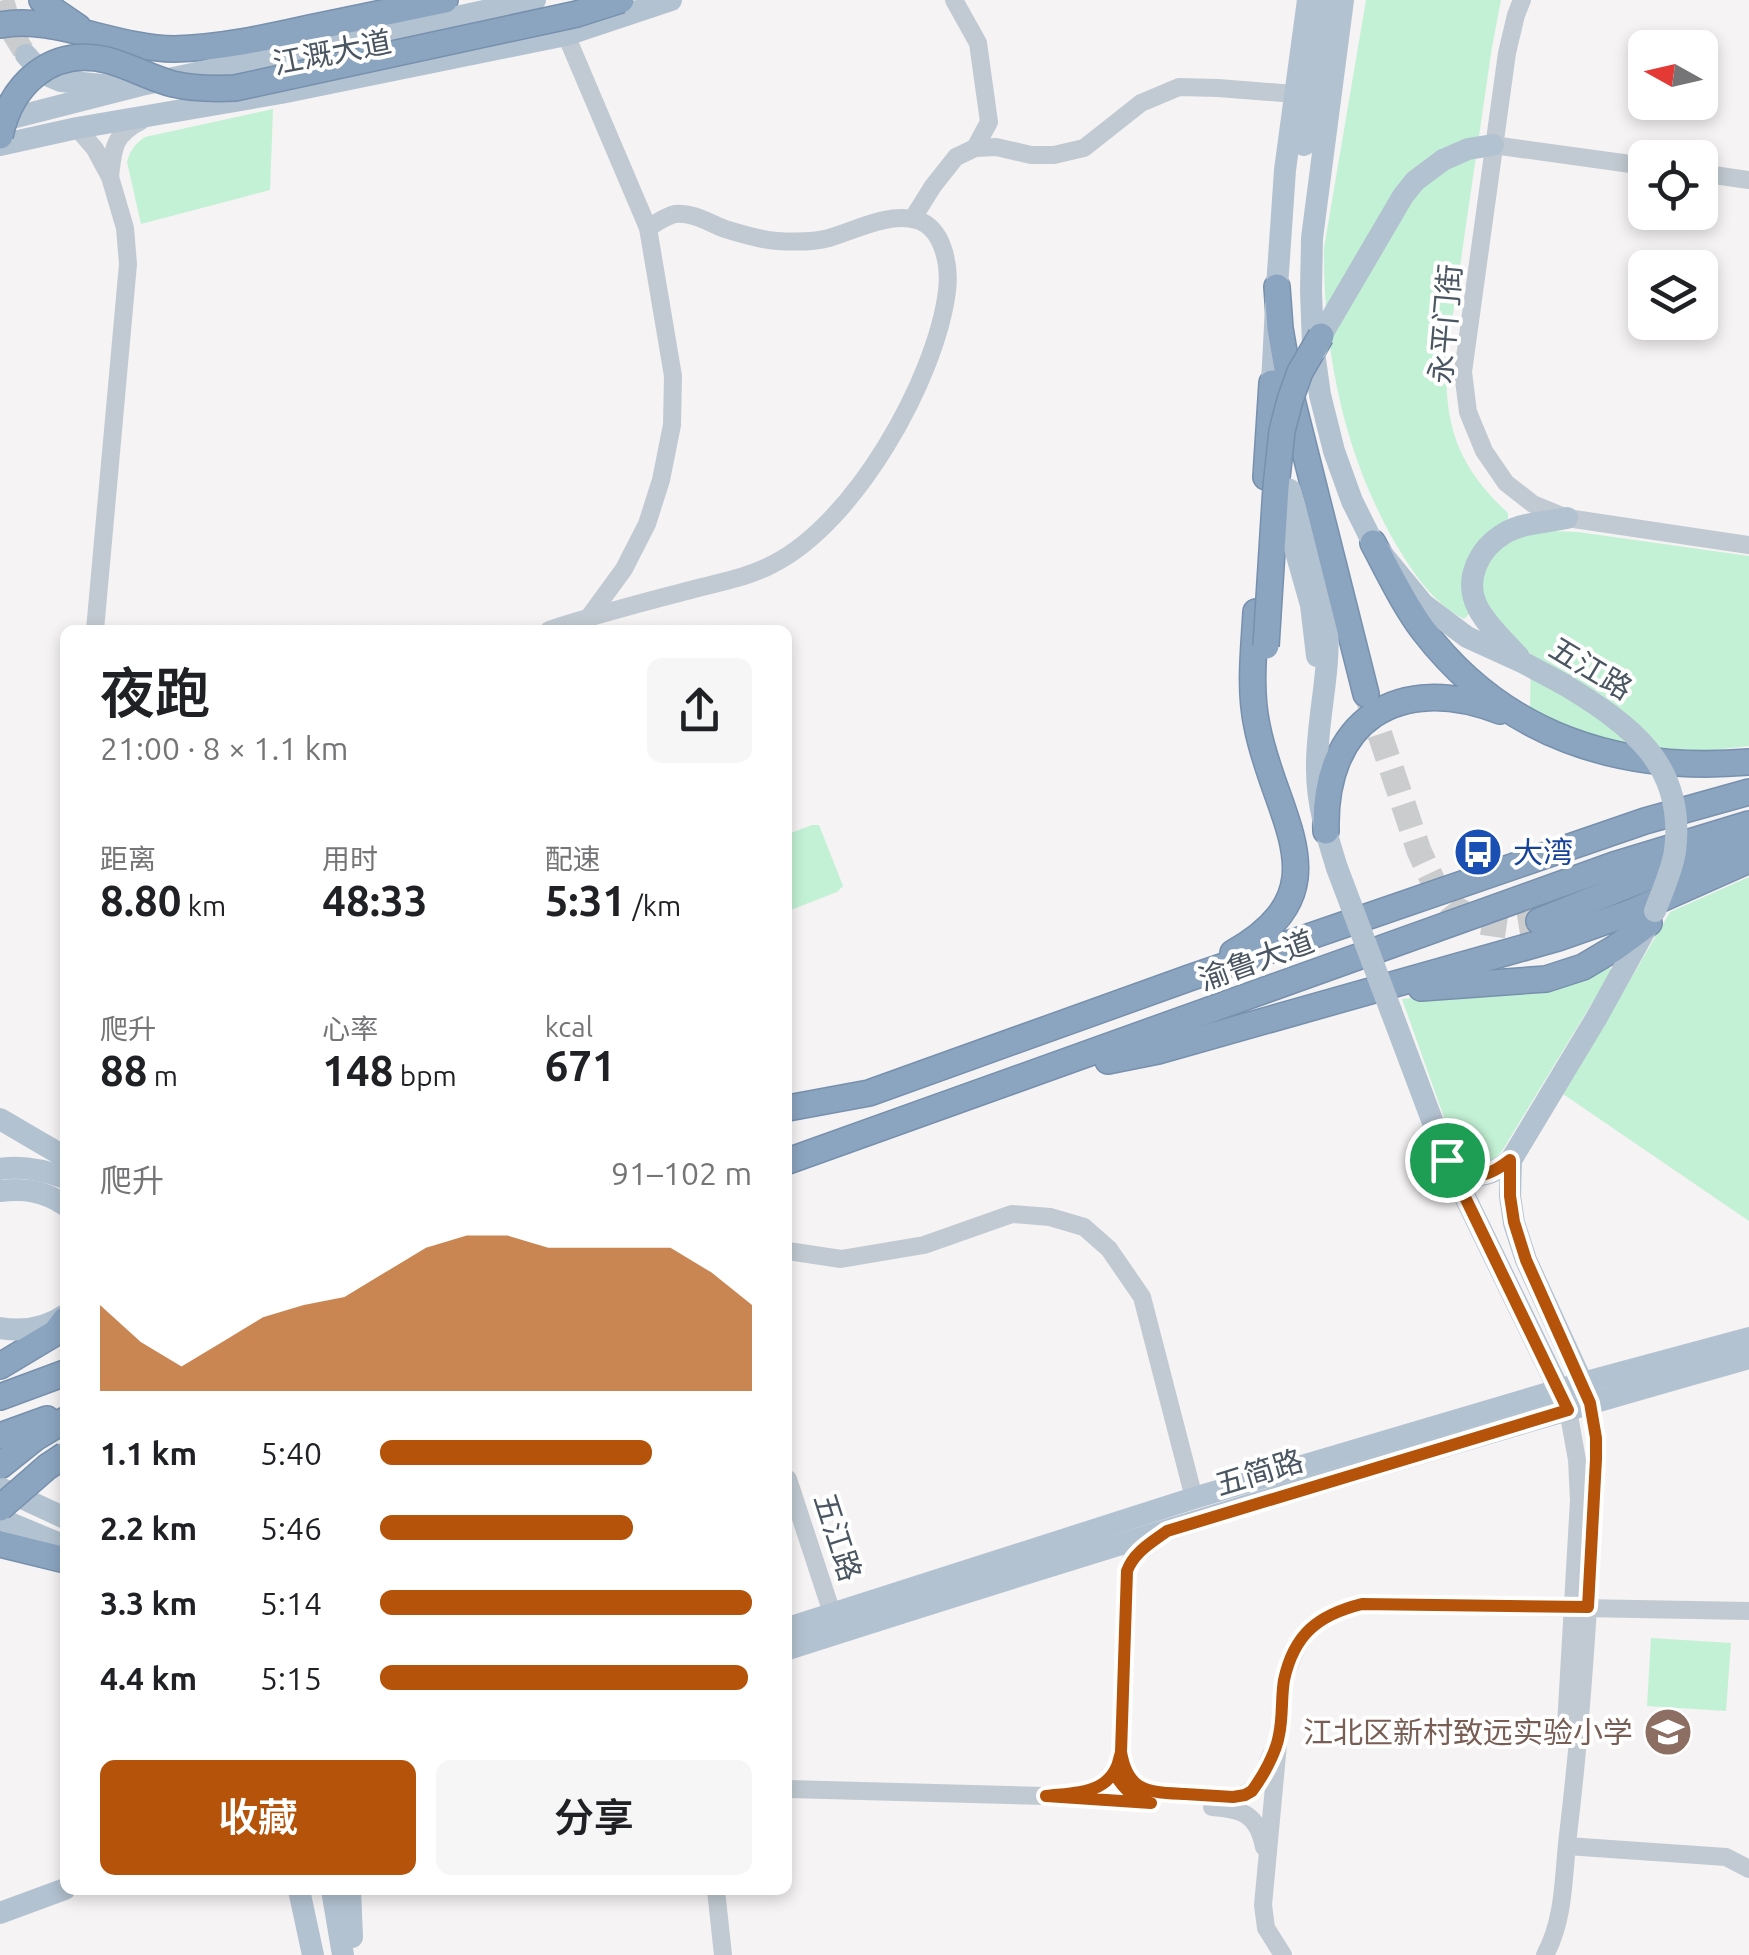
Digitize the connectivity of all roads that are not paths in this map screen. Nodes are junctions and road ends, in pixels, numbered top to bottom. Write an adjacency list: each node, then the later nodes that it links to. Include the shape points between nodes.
1 (42, 0): 13 (highway)
2 (445, 0): 13 (highway, via 210,46 156,48)
3 (535, 0): 15 (main road, 江溉大道)
4 (621, 0): 20 (highway, bridge, via 235,88 198,89 107,60 68,58 21,88)
5 (671, 0): 12 (main road, 江溉大道)
6 (954, 0): 23 (street, via 978,43 989,122)
7 (1308, 0): 16 (main road)
8 (1326, 0): 30 (main road)
9 (1343, 0): 34 (main road, 五江路, via 1312,238 1313,345 1334,450)
10 (1522, 0): 22 (street, 永平门街)
11 (0, 24): 13 (highway, via 43,24)
12 (566, 35): 17 (main road, 江溉大道); 29 (street)
13 (110, 40)
14 (26, 55): 15 (main road, via 61,81)
15 (132, 88): 18 (main road, 江溉大道)
16 (1295, 94): 23 (street, via 1178,87 1141,103 1084,148 1054,155); 30 (main road)
17 (156, 113): 19 (main road, 江溉大道); 26 (street, via 118,138)
18 (0, 121)
19 (76, 128): 21 (main road, 江溉大道); 26 (street)
20 (0, 136)
21 (0, 145)
22 (1494, 145): 24 (street); 31 (main road, bridge, via 1443,160 1414,181); 33 (street, 永平门街, via 1463,372 1468,412 1506,482 1532,504)
23 (975, 148): 28 (street, via 956,157)
24 (1628, 164)
25 (1718, 176): 27 (street)
26 (110, 177): 37 (street, via 128,264)
27 (1749, 180)
28 (913, 218): 29 (street, via 791,241 694,216 672,214); 36 (street, via 938,236 946,258 941,326 879,458 836,513 771,566)
29 (648, 228): 36 (street, via 673,376 672,425 647,524)
30 (1278, 277): 32 (main road); 40 (highway, via 1293,404)
31 (1322, 336): 42 (main road, bridge, via 1298,400 1285,490 1292,544 1316,628); 43 (highway, bridge, via 1300,372 1282,431)
32 (1272, 382): 42 (main road, via 1285,471 1327,617); 43 (highway, via 1253,660)
33 (1567, 518): 35 (street, 永平门街); 39 (main road, via 1504,534 1476,563 1476,606)
34 (1373, 543): 39 (main road, 五江路, via 1423,604 1467,636); 41 (highway, via 1424,632)
35 (1749, 545)
36 (589, 616): 38 (street)
37 (95, 625)
38 (563, 625)
39 (1524, 663): 50 (main road, 五江路, bridge, via 1628,726 1660,765 1676,818 1675,852)
40 (1366, 694)
41 (1519, 718): 44 (highway, via 1632,759); 47 (highway, via 1442,697 1383,708 1355,732 1334,767)
42 (1318, 740): 47 (main road, via 1318,800)
43 (1260, 742): 52 (highway, via 1296,851 1296,880 1271,927)
44 (1749, 762)
45 (1749, 792): 52 (highway, 渝鲁大道, via 1645,821)
46 (1749, 824): 54 (highway, 渝鲁大道, via 1614,865)
47 (1326, 832): 59 (main road, bridge)
48 (1749, 844): 51 (highway, via 1701,856)
49 (1749, 860): 53 (highway, via 1558,938)
50 (1652, 917): 53 (highway, via 1583,968 1546,979); 60 (main road, 五江路)
51 (1539, 921)
52 (1192, 977): 55 (highway, 渝鲁大道, via 868,1094)
53 (1356, 994): 54 (highway, via 1158,1051)
54 (1029, 1076): 58 (highway, 渝鲁大道)
55 (792, 1111)
56 (0, 1119): 57 (main road)
57 (60, 1154)
58 (792, 1160)
59 (1447, 1160): 60 (main road, via 1482,1176); 73 (main road)
60 (1510, 1160): 73 (main road, via 1512,1209 1526,1260)
61 (0, 1169): 62 (main road)
62 (60, 1176)
63 (0, 1191): 64 (main road, via 23,1188)
64 (60, 1202)
65 (792, 1252): 83 (street, via 841,1259 924,1245 1012,1214 1084,1227 1109,1249 1142,1297)
66 (60, 1320): 68 (main road, via 20,1331)
67 (60, 1326): 71 (highway)
68 (0, 1328)
69 (1749, 1338): 73 (main road, 五简路)
70 (1749, 1358): 73 (main road, 五简路)
71 (0, 1366)
72 (60, 1375): 74 (highway)
73 (1575, 1396): 83 (main road, 五简路); 86 (main road, 五简路); 90 (street)
74 (0, 1398)
75 (60, 1418): 77 (highway)
76 (60, 1420): 80 (highway)
77 (0, 1436)
78 (60, 1447): 80 (highway)
79 (60, 1459): 85 (highway, bridge)
80 (0, 1467)
81 (0, 1488): 84 (main road)
82 (792, 1491): 92 (street, 五江路)
83 (1194, 1498): 92 (main road, 五简路)
84 (60, 1516)
85 (2, 1522): 87 (main road); 89 (highway)
86 (1167, 1531): 88 (main road, 五简路); 96 (street, via 1127,1571)
87 (60, 1544)
88 (1096, 1552): 94 (main road, 五简路); 97 (street, via 1110,1555 1118,1571 1110,1750)
89 (60, 1557)
90 (1581, 1607): 91 (street); 95 (street, via 1362,1604 1340,1610 1303,1634 1292,1656); 101 (street, via 1560,1815)
91 (1749, 1611)
92 (832, 1613): 93 (main road, 五简路)
93 (792, 1627)
94 (792, 1648)
95 (1279, 1738): 96 (street, via 1252,1791 1233,1797 1150,1792 1134,1782); 102 (street)
96 (1121, 1752): 97 (street)
97 (1115, 1774): 99 (street, via 1090,1790); 100 (street, via 1125,1790)
98 (792, 1789): 99 (street)
99 (1046, 1796): 100 (street)
100 (1151, 1803): 102 (street, via 1242,1811 1257,1825)
101 (1567, 1846): 103 (street, via 1726,1856); 114 (street, via 1560,1916)
102 (1267, 1866): 113 (street, via 1266,1928)
103 (1749, 1869)
104 (60, 1891): 109 (main road)
105 (333, 1895): 110 (main road)
106 (350, 1895): 110 (main road)
107 (716, 1895): 112 (street)
108 (302, 1901): 110 (main road, via 324,1906); 111 (main road)
109 (0, 1914)
110 (345, 1950)
111 (313, 1955)
112 (722, 1955)
113 (1283, 1955)
114 (1545, 1955)

